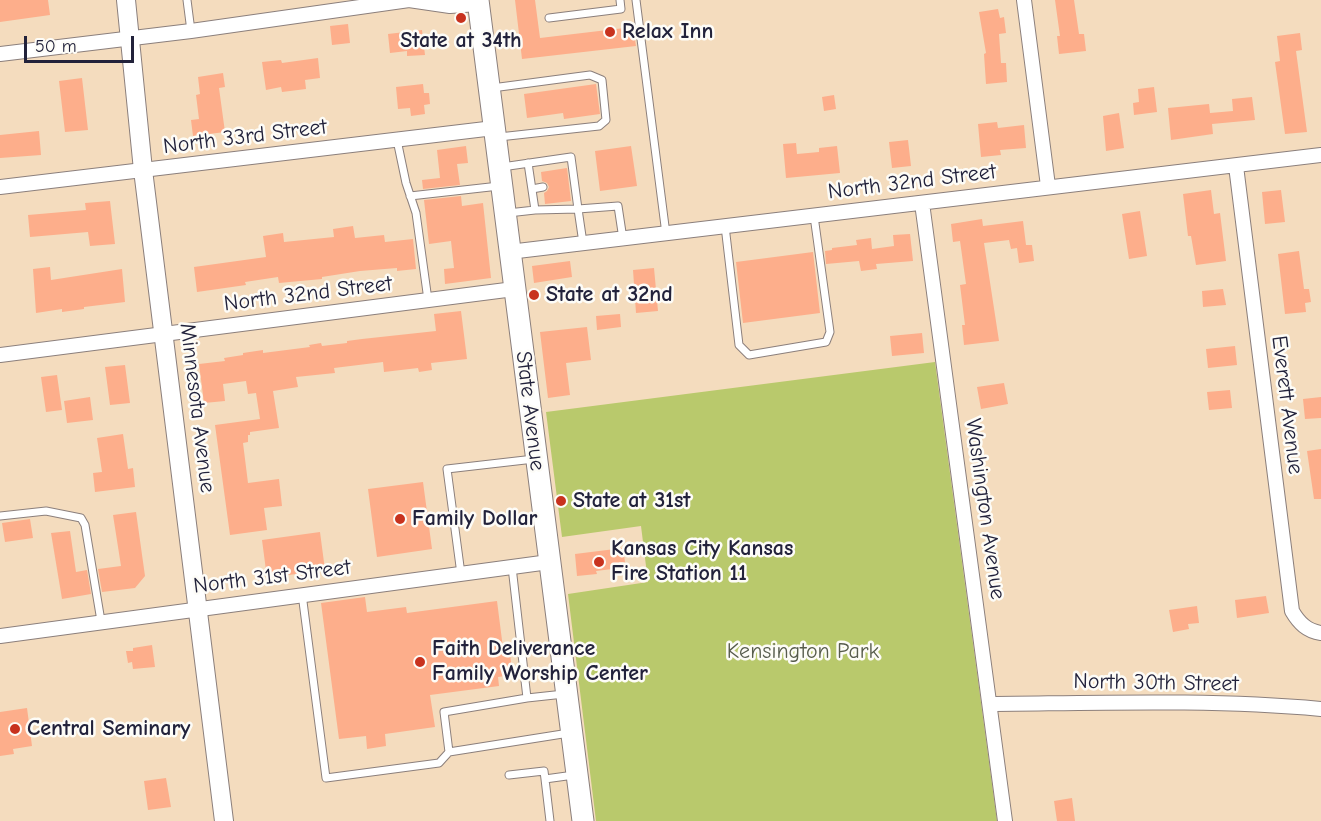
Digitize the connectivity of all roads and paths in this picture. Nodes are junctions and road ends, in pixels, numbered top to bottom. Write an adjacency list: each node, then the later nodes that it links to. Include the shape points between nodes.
1 (126, 0): 9 (main road, Minnesota Avenue)
2 (187, 0): 8 (lane)
3 (620, 0): 7 (lane, via 621,9)
4 (636, 0): 30 (lane)
5 (1024, 0): 19 (street)
6 (478, 2): 8 (street, via 450,6 409,0); 11 (main road, State Avenue)
7 (549, 18)
8 (190, 31): 9 (street)
9 (130, 38): 10 (street); 17 (main road, Minnesota Avenue)
10 (0, 54)
11 (489, 88): 12 (main road, State Avenue); 12 (lane, via 590,75 602,80 606,120 599,126)
12 (495, 133): 13 (street, North 33rd Street); 18 (main road, State Avenue)
13 (397, 140): 17 (street, North 33rd Street); 23 (lane)
14 (1321, 155): 16 (street, North 32nd Street)
15 (528, 163): 18 (lane); 22 (lane); 25 (lane, via 571,157)
16 (1236, 166): 19 (street, North 32nd Street); 46 (street, Everett Avenue, via 1292,611 1299,623)
17 (143, 170): 20 (street, North 33rd Street); 36 (main road, Minnesota Avenue)
18 (500, 176): 23 (lane); 27 (main road, State Avenue)
19 (1048, 186): 24 (street, North 32nd Street)
20 (0, 187)
21 (543, 188): 22 (lane)
22 (532, 189): 26 (lane)
23 (410, 196): 35 (lane, via 416,213)
24 (922, 203): 28 (street, North 32nd Street); 50 (street, Washington Avenue)
25 (578, 209): 26 (lane); 31 (lane, via 618,206); 32 (lane)
26 (535, 210): 27 (lane)
27 (504, 213): 33 (main road, State Avenue)
28 (814, 216): 29 (street, North 32nd Street); 29 (lane, via 830,332 826,342 749,355 740,345)
29 (725, 226): 30 (street, North 32nd Street)
30 (666, 234): 31 (street, North 32nd Street)
31 (623, 239): 32 (street, North 32nd Street)
32 (582, 243): 33 (street, North 32nd Street)
33 (509, 252): 34 (main road, State Avenue)
34 (514, 289): 35 (street, North 32nd Street); 38 (main road, State Avenue)
35 (428, 300): 36 (street, North 32nd Street)
36 (164, 334): 37 (street, North 32nd Street); 44 (main road, Minnesota Avenue)
37 (0, 355)
38 (536, 458): 40 (main road, State Avenue); 42 (lane, via 447,469)
39 (0, 516): 45 (lane, via 46,511 81,518 86,525)
40 (549, 562): 41 (street, North 31st Street); 48 (main road, State Avenue)
41 (512, 567): 42 (street, North 31st Street); 49 (lane)
42 (461, 574): 43 (street, North 31st Street)
43 (302, 594): 44 (street, North 31st Street); 53 (lane, via 326,778 440,763)
44 (198, 608): 45 (street, North 31st Street); 57 (main road, Minnesota Avenue)
45 (100, 621): 47 (street, North 31st Street)
46 (1321, 633)
47 (0, 636)
48 (566, 693): 49 (lane); 52 (main road, State Avenue)
49 (527, 698): 53 (lane, via 444,712)
50 (990, 704): 51 (street, North 30th Street); 60 (street, Washington Avenue)
51 (1321, 709)
52 (572, 732): 53 (lane); 54 (main road, State Avenue)
53 (449, 752)
54 (577, 774): 56 (lane); 59 (main road, State Avenue)
55 (509, 775): 56 (lane, via 544,771)
56 (545, 779): 58 (lane)
57 (224, 821)
58 (550, 821)
59 (583, 821)
60 (1005, 821)

